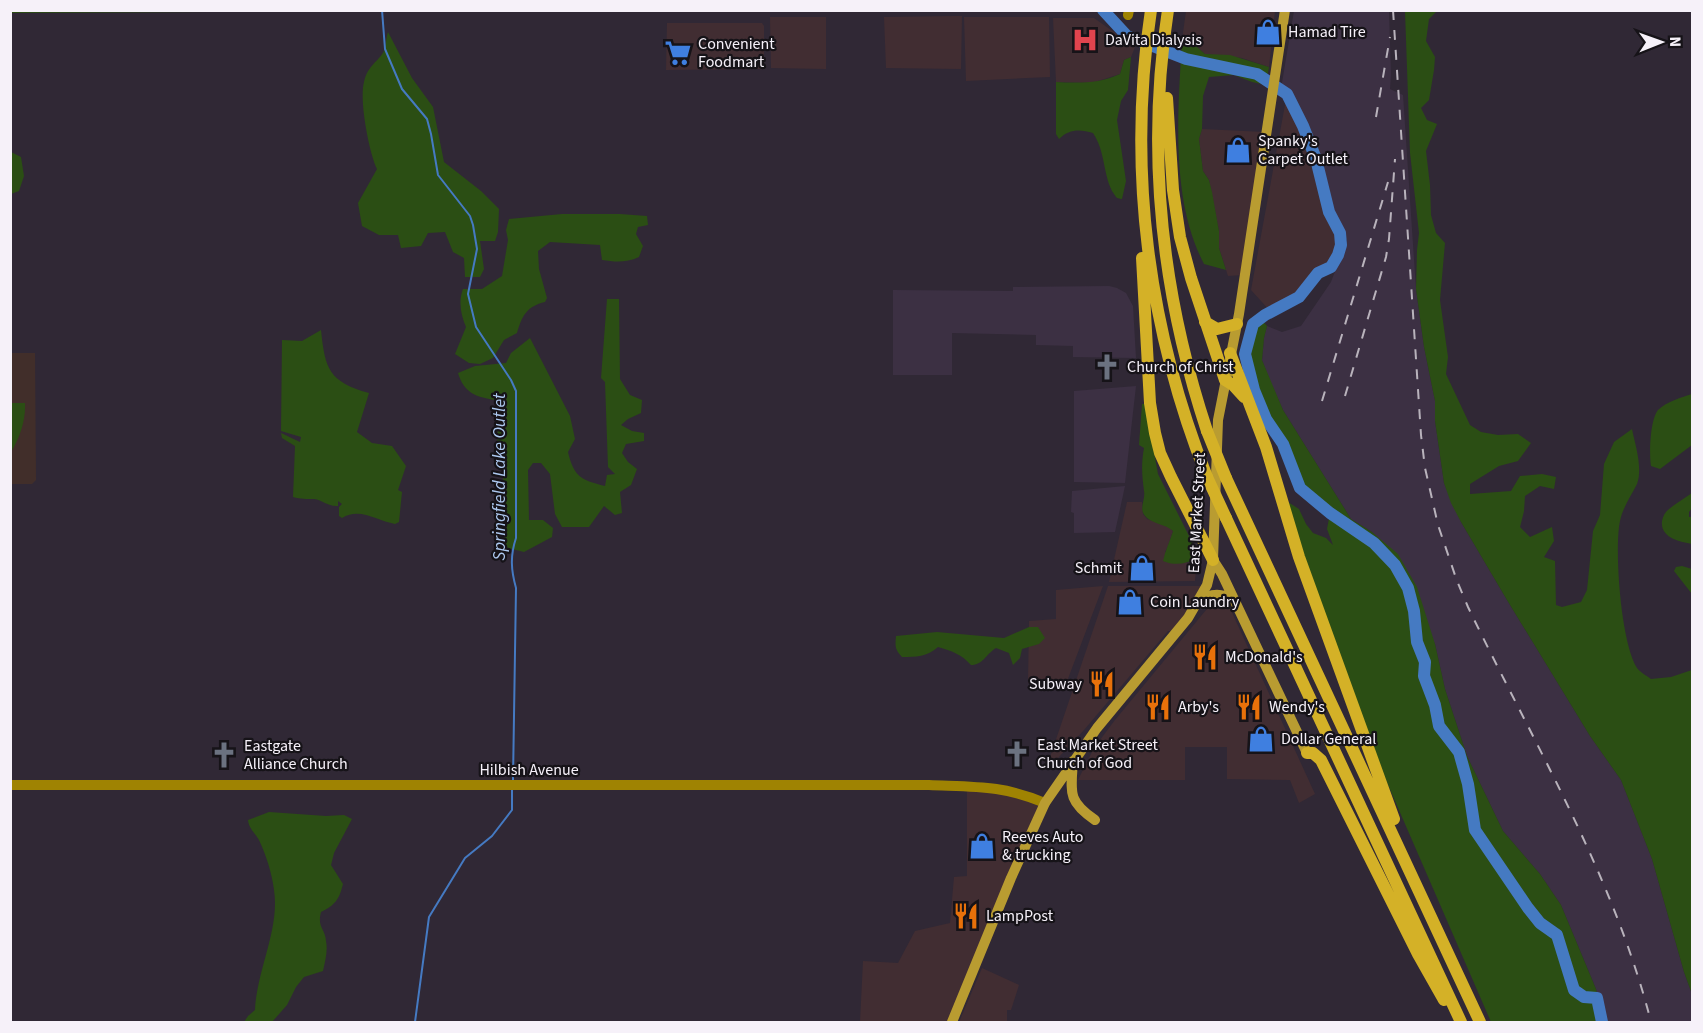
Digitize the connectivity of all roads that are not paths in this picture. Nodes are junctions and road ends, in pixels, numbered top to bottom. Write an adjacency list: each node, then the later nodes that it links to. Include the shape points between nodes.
1 (1151, 10): 5 (highway, via 1143,83)
2 (1168, 10): 4 (highway)
3 (1285, 10): 7 (main road, East Market Street)
4 (1164, 83): 6 (highway, via 1176,213 1185,260); 19 (highway, bridge, via 1158,164 1162,221 1168,275 1187,367 1226,478)
5 (1144, 218): 11 (highway, via 1143,285 1155,433 1160,453); 21 (highway, bridge, via 1164,345 1182,411 1207,477)
6 (1205, 322): 7 (highway, via 1218,329); 9 (highway)
7 (1237, 324): 8 (main road, East Market Street)
8 (1230, 353): 9 (main road, East Market Street); 10 (highway)
9 (1225, 380): 10 (highway); 11 (main road, East Market Street, via 1216,438)
10 (1247, 400): 19 (highway, via 1369,755)
11 (1213, 560): 12 (main road); 13 (main road, East Market Street, via 1209,579)
12 (1234, 600): 13 (main road, via 1222,594 1213,595); 14 (main road)
13 (1195, 607): 15 (main road, East Market Street)
14 (1306, 753): 21 (highway, via 1321,760 1418,954)
15 (1074, 760): 17 (main road, East Market Street); 18 (main road, via 1073,798)
16 (10, 785): 17 (main road, Hilbish Avenue, via 930,785 1006,790)
17 (1046, 803): 20 (main road, East Market Street)
18 (1095, 820)
19 (1426, 904): 22 (highway)
20 (952, 1023)
21 (1460, 1023)
22 (1480, 1023)

